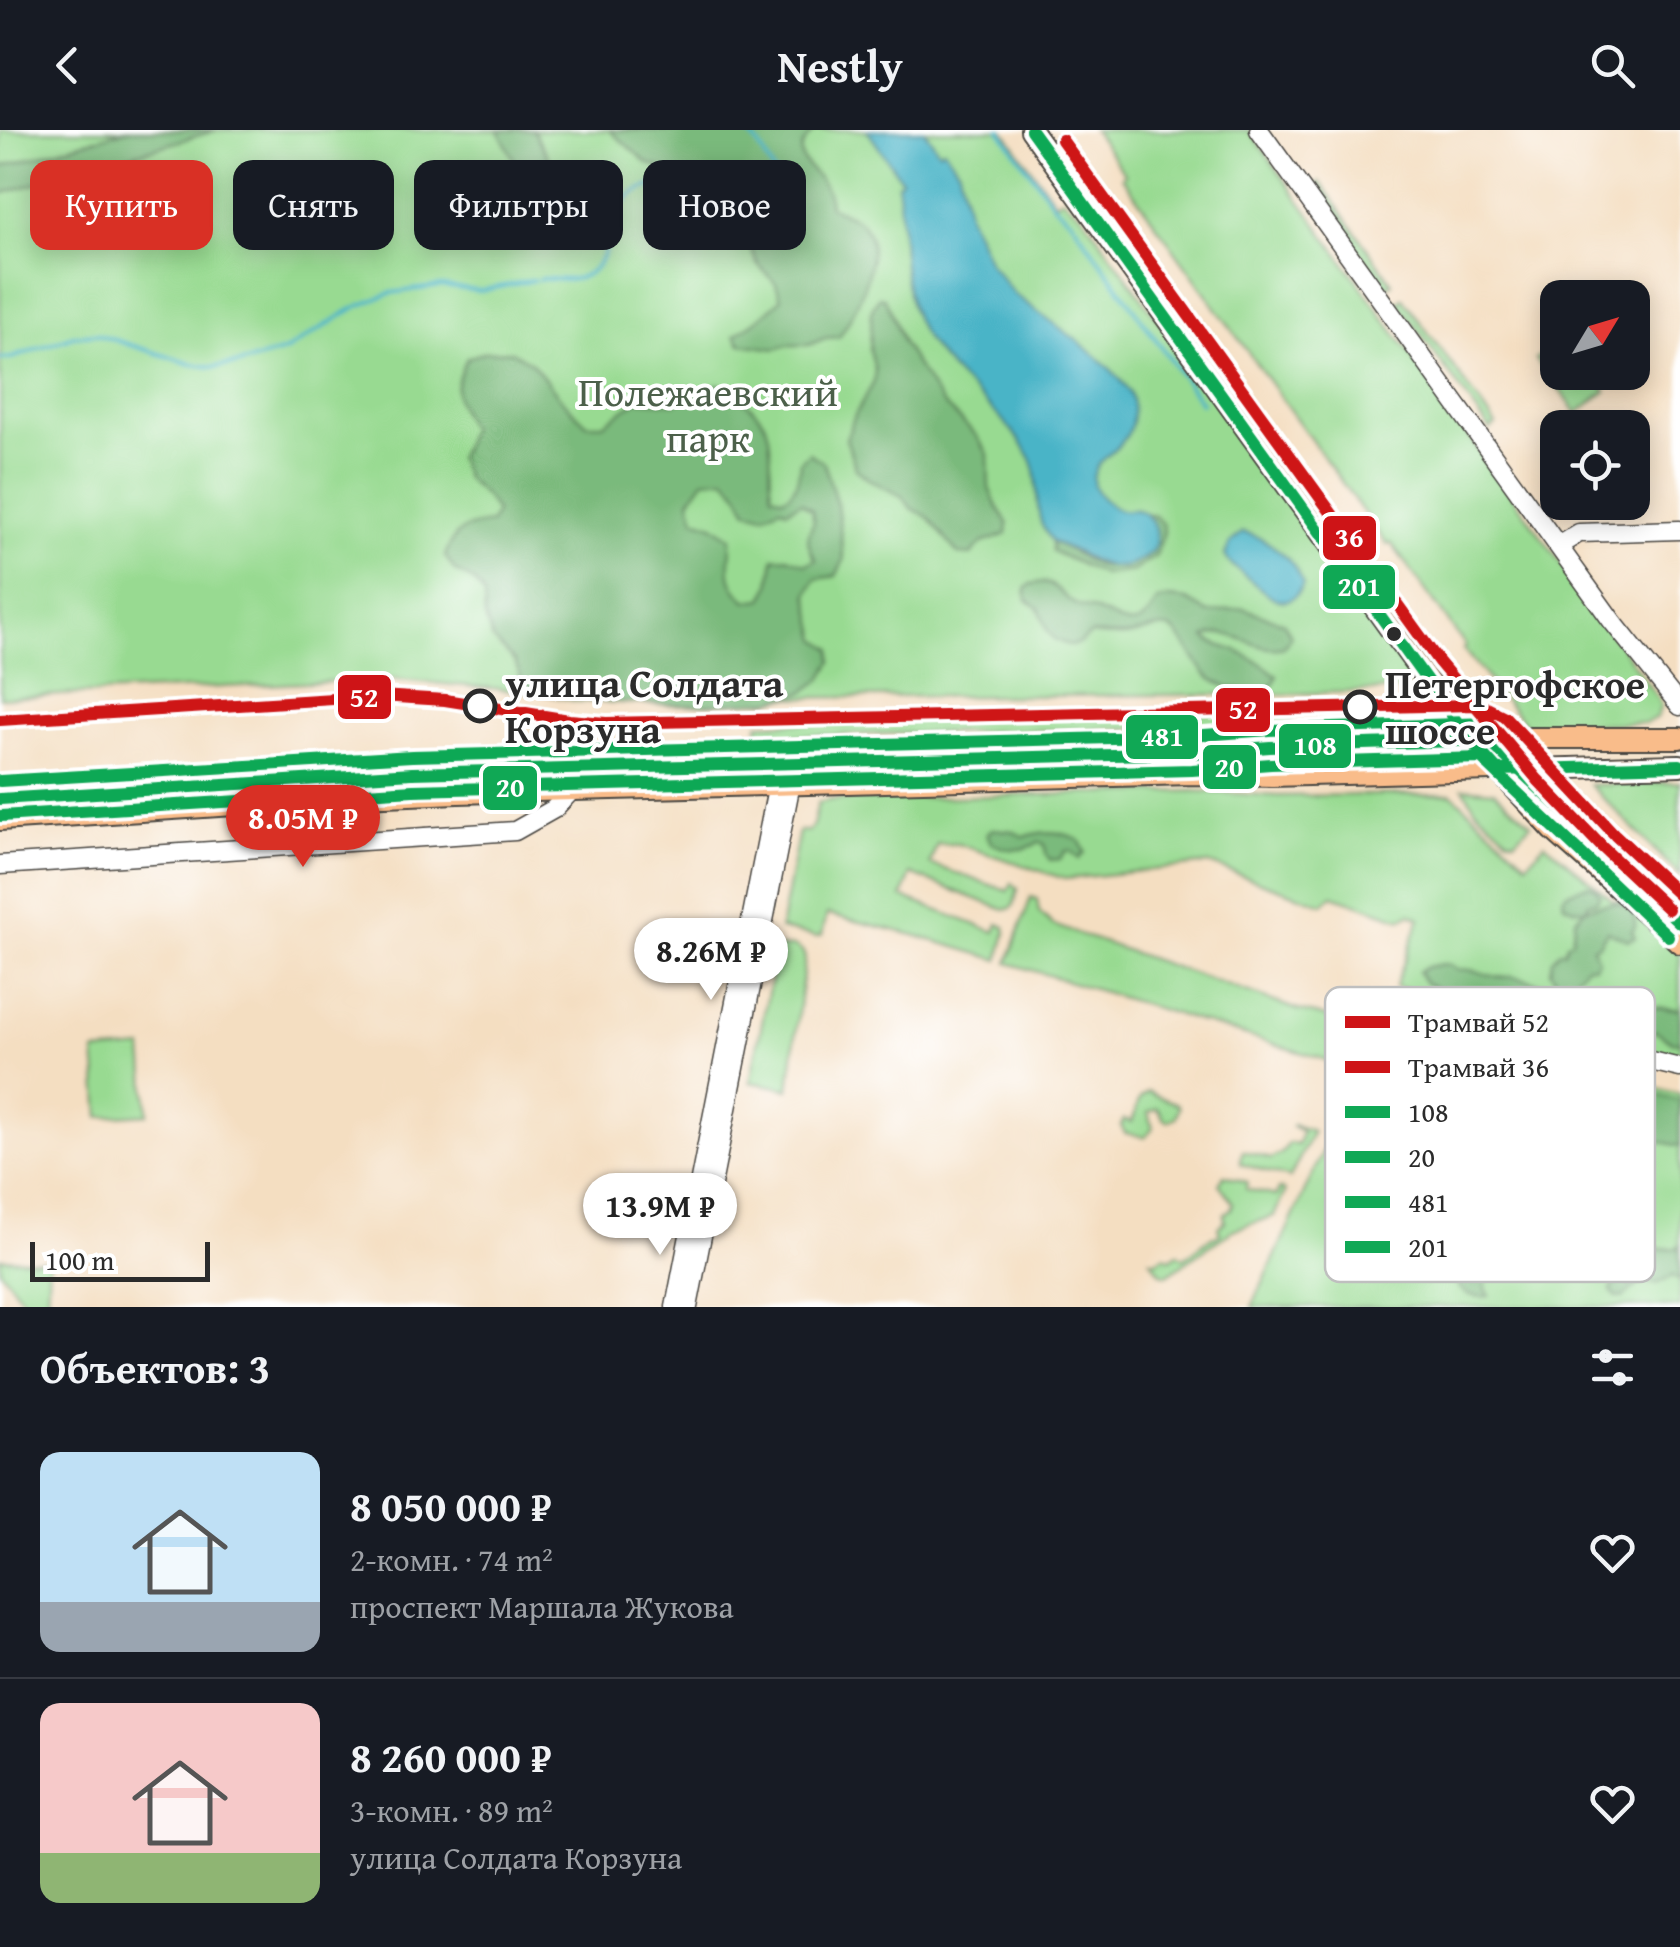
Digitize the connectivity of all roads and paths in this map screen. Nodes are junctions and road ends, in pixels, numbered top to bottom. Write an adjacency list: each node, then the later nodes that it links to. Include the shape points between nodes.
1 (1031, 130): 8 (main road)
2 (1046, 130): 8 (main road)
3 (1259, 130): 5 (street)
4 (1680, 530): 5 (street, via 1579,534)
5 (1558, 546): 6 (street)
6 (1680, 706)
7 (1680, 738): 8 (main road)
8 (1480, 740): 10 (main road); 11 (main road)
9 (1680, 764): 10 (main road)
10 (1507, 770): 11 (main road); 16 (main road); 17 (main road, via 1553,830)
11 (786, 776): 12 (main road); 13 (main road, via 378,775); 20 (street); 21 (street)
12 (572, 790): 14 (main road); 15 (street, via 515,832)
13 (0, 799)
14 (0, 820)
15 (0, 865)
16 (1680, 924)
17 (1680, 943)
18 (1655, 1062): 19 (street)
19 (1680, 1068)
20 (675, 1307)
21 (688, 1307)

